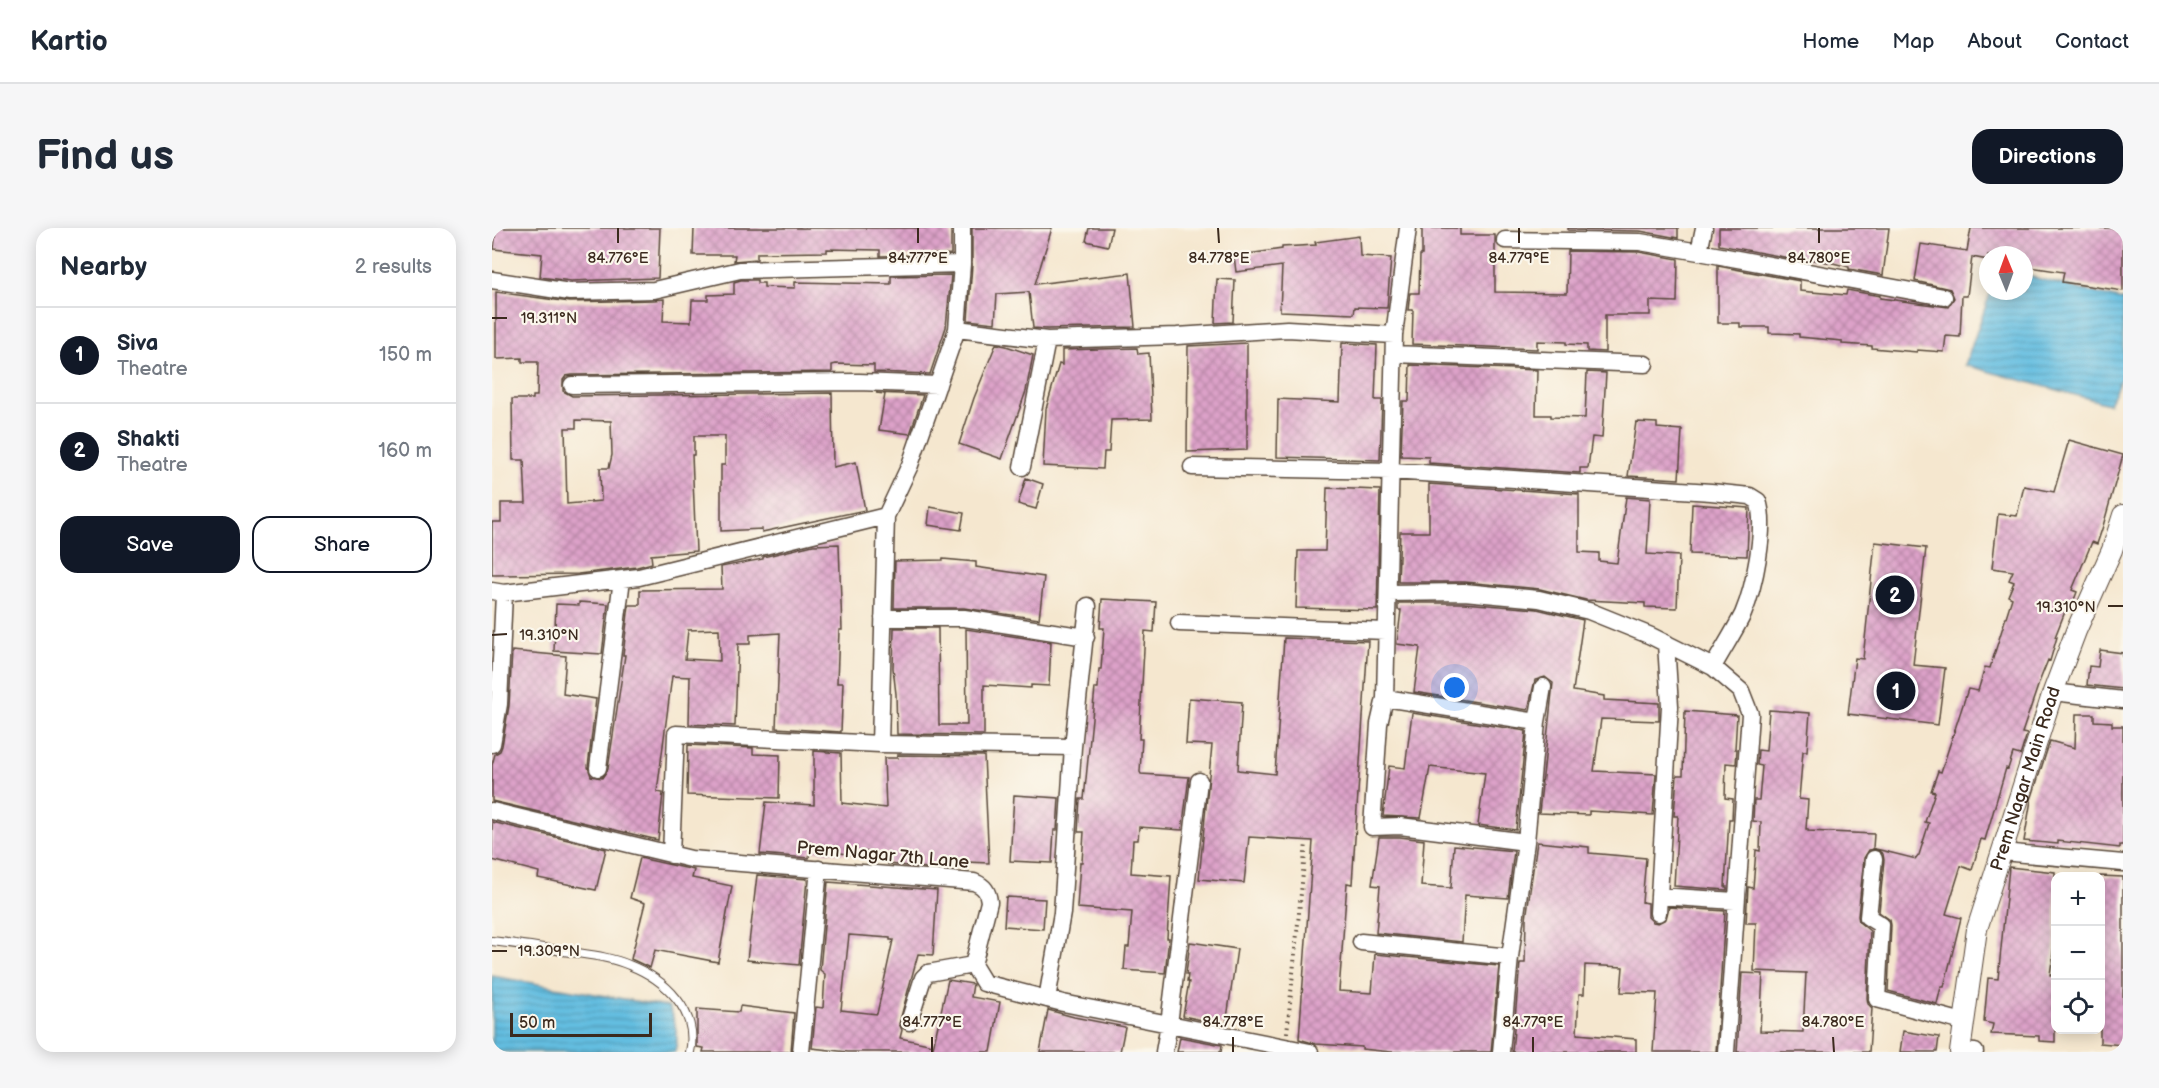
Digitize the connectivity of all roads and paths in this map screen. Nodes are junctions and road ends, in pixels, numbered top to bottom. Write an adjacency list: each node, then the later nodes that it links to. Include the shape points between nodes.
1 (962, 228): 7 (street)
2 (1408, 228): 11 (street)
3 (1704, 228): 6 (street)
4 (1557, 235): 5 (street); 6 (street)
5 (1505, 240)
6 (1699, 252): 9 (street)
7 (962, 264): 8 (street, via 740,270 654,290 570,291); 10 (street)
8 (492, 280)
9 (1944, 297)
10 (957, 329): 12 (street); 16 (street)
11 (1394, 335): 12 (street, via 1287,329); 13 (street)
12 (1047, 340): 17 (street)
13 (1394, 354): 14 (street); 19 (street)
14 (1645, 364)
15 (572, 385): 16 (street)
16 (938, 385): 21 (street)
17 (1023, 466)
18 (1192, 467): 19 (street)
19 (1390, 471): 25 (street); 32 (street, via 1750,496 1758,501 1762,512 1753,580 1743,613)
20 (2123, 515): 22 (street, Prem Nagar Main Road)
21 (886, 516): 23 (street); 27 (street)
22 (2117, 550): 34 (street, Prem Nagar Main Road, via 2076,631)
23 (622, 579): 24 (street); 41 (street)
24 (498, 592): 38 (street, via 499,704)
25 (1388, 593): 29 (street); 31 (street, via 1464,592 1539,599 1588,611)
26 (1088, 606): 30 (street)
27 (883, 618): 30 (street, via 964,618); 39 (street)
28 (1179, 623): 29 (street)
29 (1386, 631): 35 (street)
30 (1086, 637): 40 (street)
31 (1666, 643): 32 (street); 51 (street, via 1670,706)
32 (1713, 667): 52 (street, via 1741,691 1750,714)
33 (1543, 687): 37 (street)
34 (2053, 692): 36 (street); 46 (street, Prem Nagar Main Road)
35 (1385, 698): 37 (street); 44 (street, via 1379,724 1372,827 1400,826)
36 (2123, 700)
37 (1537, 722): 44 (street)
38 (492, 744)
39 (879, 744): 40 (street); 47 (street, via 676,734)
40 (1073, 747): 58 (street, via 1062,913)
41 (598, 768)
42 (1199, 781): 61 (street)
43 (492, 811): 47 (street, Prem Nagar 7th Lane)
44 (1526, 842): 56 (street)
45 (1306, 843): 62 (path)
46 (2002, 852): 49 (street); 60 (street, Prem Nagar Main Road, via 1977,929)
47 (671, 855): 50 (street, Prem Nagar 7th Lane)
48 (1874, 860): 60 (street, via 1868,916 1881,925 1877,999)
49 (2123, 863)
50 (819, 869): 57 (street, Prem Nagar 7th Lane, via 974,882 983,886 989,902); 64 (street)
51 (1659, 896): 52 (street); 53 (street)
52 (1735, 901): 68 (street)
53 (1658, 913)
54 (492, 940): 63 (lane, via 602,957 651,977 670,991 687,1013 692,1028)
55 (1361, 942): 56 (street)
56 (1510, 957): 67 (street)
57 (973, 965): 58 (street, via 984,983); 59 (street, via 928,972)
58 (1047, 999): 61 (street)
59 (909, 1022)
60 (1963, 1023): 69 (street, Prem Nagar Main Road)
61 (1170, 1024): 62 (street); 65 (street)
62 (1285, 1048): 66 (street)
63 (690, 1052)
64 (801, 1052)
65 (1164, 1052)
66 (1310, 1052)
67 (1501, 1052)
68 (1726, 1052)
69 (1965, 1052)

